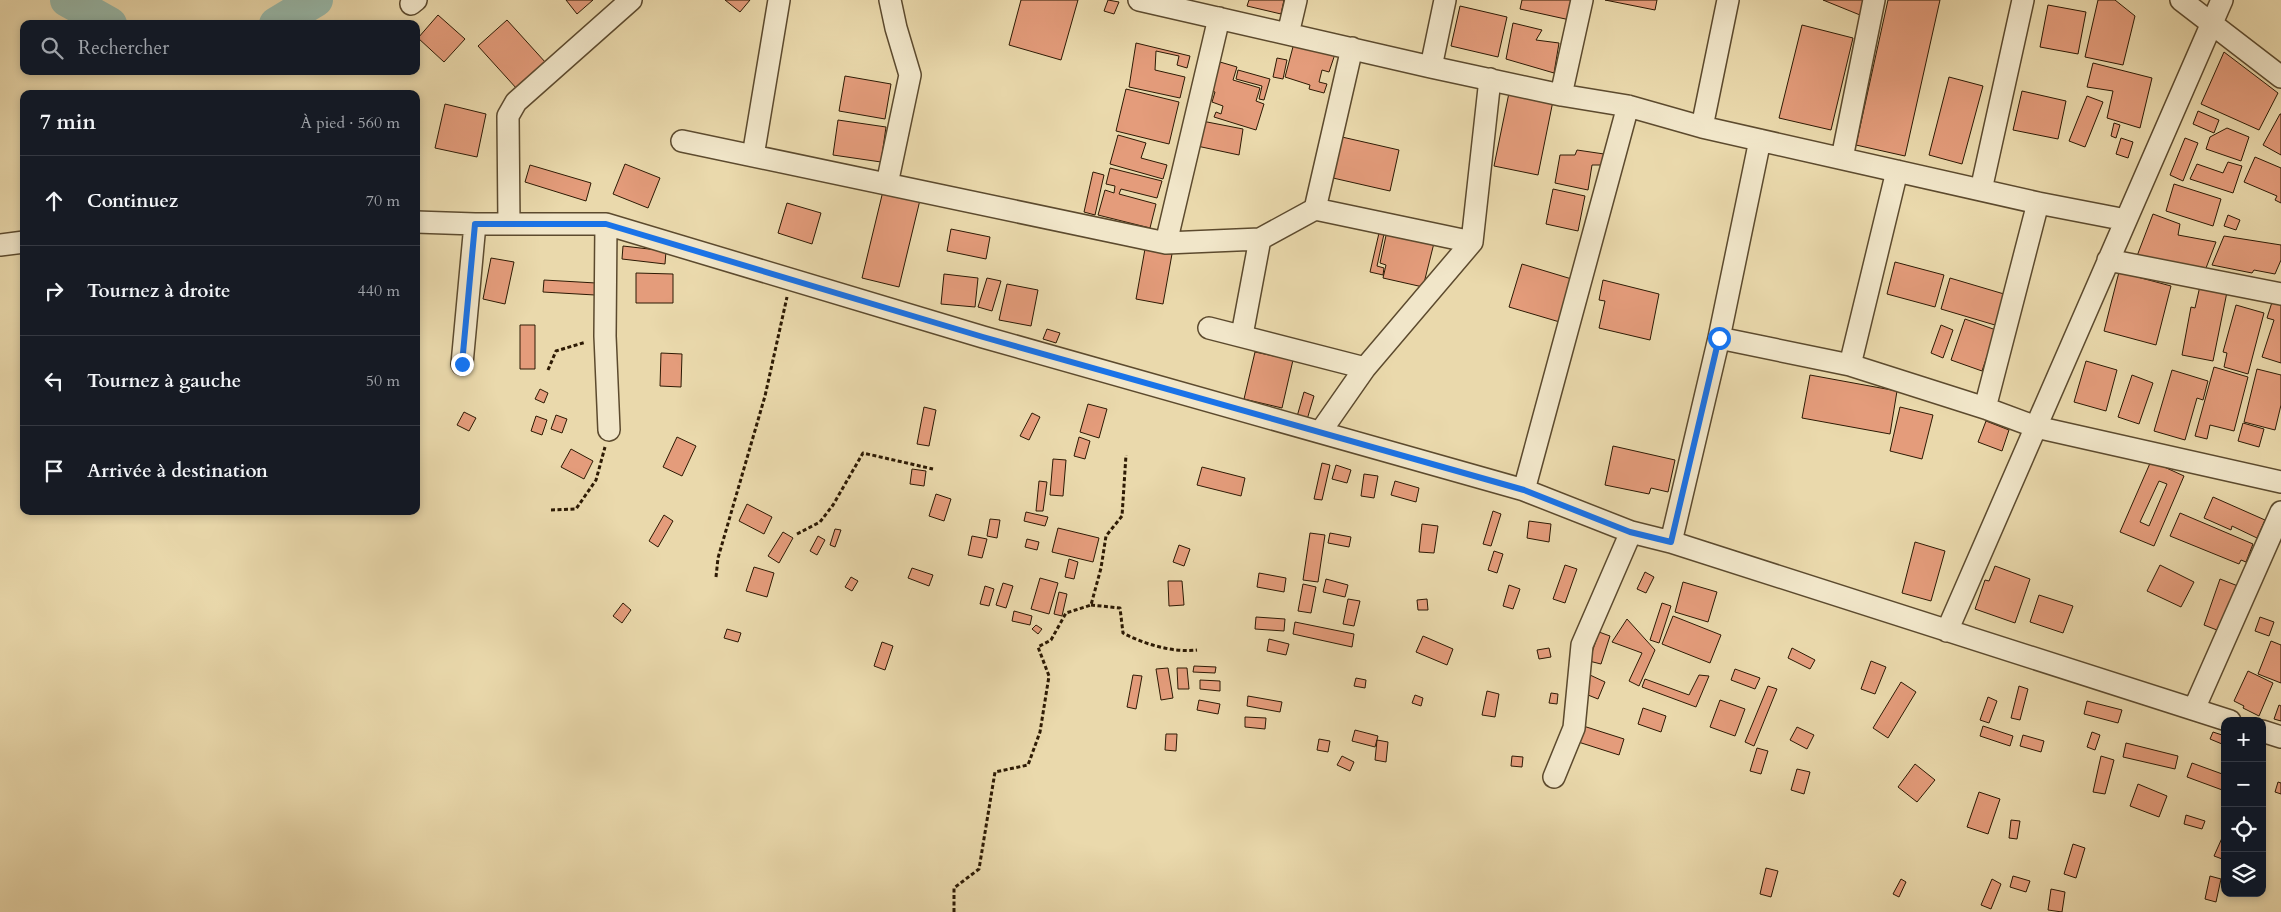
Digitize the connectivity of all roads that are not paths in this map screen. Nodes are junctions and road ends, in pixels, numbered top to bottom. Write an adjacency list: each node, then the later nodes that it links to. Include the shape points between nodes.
1 (631, 0): 35 (street, via 516,102 508,116)
2 (779, 0): 25 (street)
3 (890, 0): 28 (street, via 910,76)
4 (1296, 0): 15 (street)
5 (1445, 0): 17 (street)
6 (1582, 0): 20 (street)
7 (1728, 0): 22 (street)
8 (1874, 0): 26 (street)
9 (2023, 0): 29 (street)
10 (2181, 0): 14 (street)
11 (2222, 0): 14 (street)
12 (1146, 1): 13 (street)
13 (1219, 18): 15 (street); 40 (street)
14 (2211, 25): 18 (street); 32 (street)
15 (1288, 34): 16 (street)
16 (1352, 48): 17 (street); 31 (street)
17 (1431, 67): 19 (street)
18 (2281, 77)
19 (1490, 79): 20 (street); 39 (street)
20 (1561, 95): 21 (street)
21 (1628, 106): 22 (street); 55 (street)
22 (1702, 127): 23 (street)
23 (1760, 140): 26 (street); 46 (street)
24 (682, 141): 25 (street)
25 (753, 156): 28 (street)
26 (1842, 158): 27 (street)
27 (1897, 171): 29 (street); 48 (street)
28 (887, 184): 40 (street)
29 (1981, 190): 30 (street)
30 (2038, 203): 32 (street); 50 (street)
31 (1315, 209): 37 (street); 39 (street)
32 (2126, 220): 42 (street)
33 (420, 222): 34 (street)
34 (475, 224): 35 (street); 47 (street)
35 (509, 224): 36 (street)
36 (606, 224): 52 (street); 53 (street, via 983,337)
37 (1260, 239): 40 (street); 45 (street)
38 (20, 242): 41 (street)
39 (1472, 242): 49 (street)
40 (1166, 243)
41 (0, 245)
42 (2108, 260): 43 (street); 51 (street)
43 (2281, 294)
44 (1209, 328): 45 (street)
45 (1242, 335): 49 (street)
46 (1719, 338): 48 (street); 58 (street)
47 (462, 364)
48 (1850, 365): 50 (street)
49 (1365, 368): 53 (street)
50 (1986, 408): 51 (street)
51 (2036, 427): 54 (street); 59 (street)
52 (609, 430)
53 (1321, 431): 55 (street)
54 (2280, 480)
55 (1524, 490): 57 (street)
56 (2281, 512): 60 (street)
57 (1630, 532): 58 (street); 64 (street, via 1582,646 1574,728)
58 (1671, 542): 59 (street)
59 (1947, 631): 60 (street)
60 (2194, 709): 61 (street)
61 (2221, 718)
62 (2266, 732): 63 (street)
63 (2281, 737)
64 (1554, 777)

